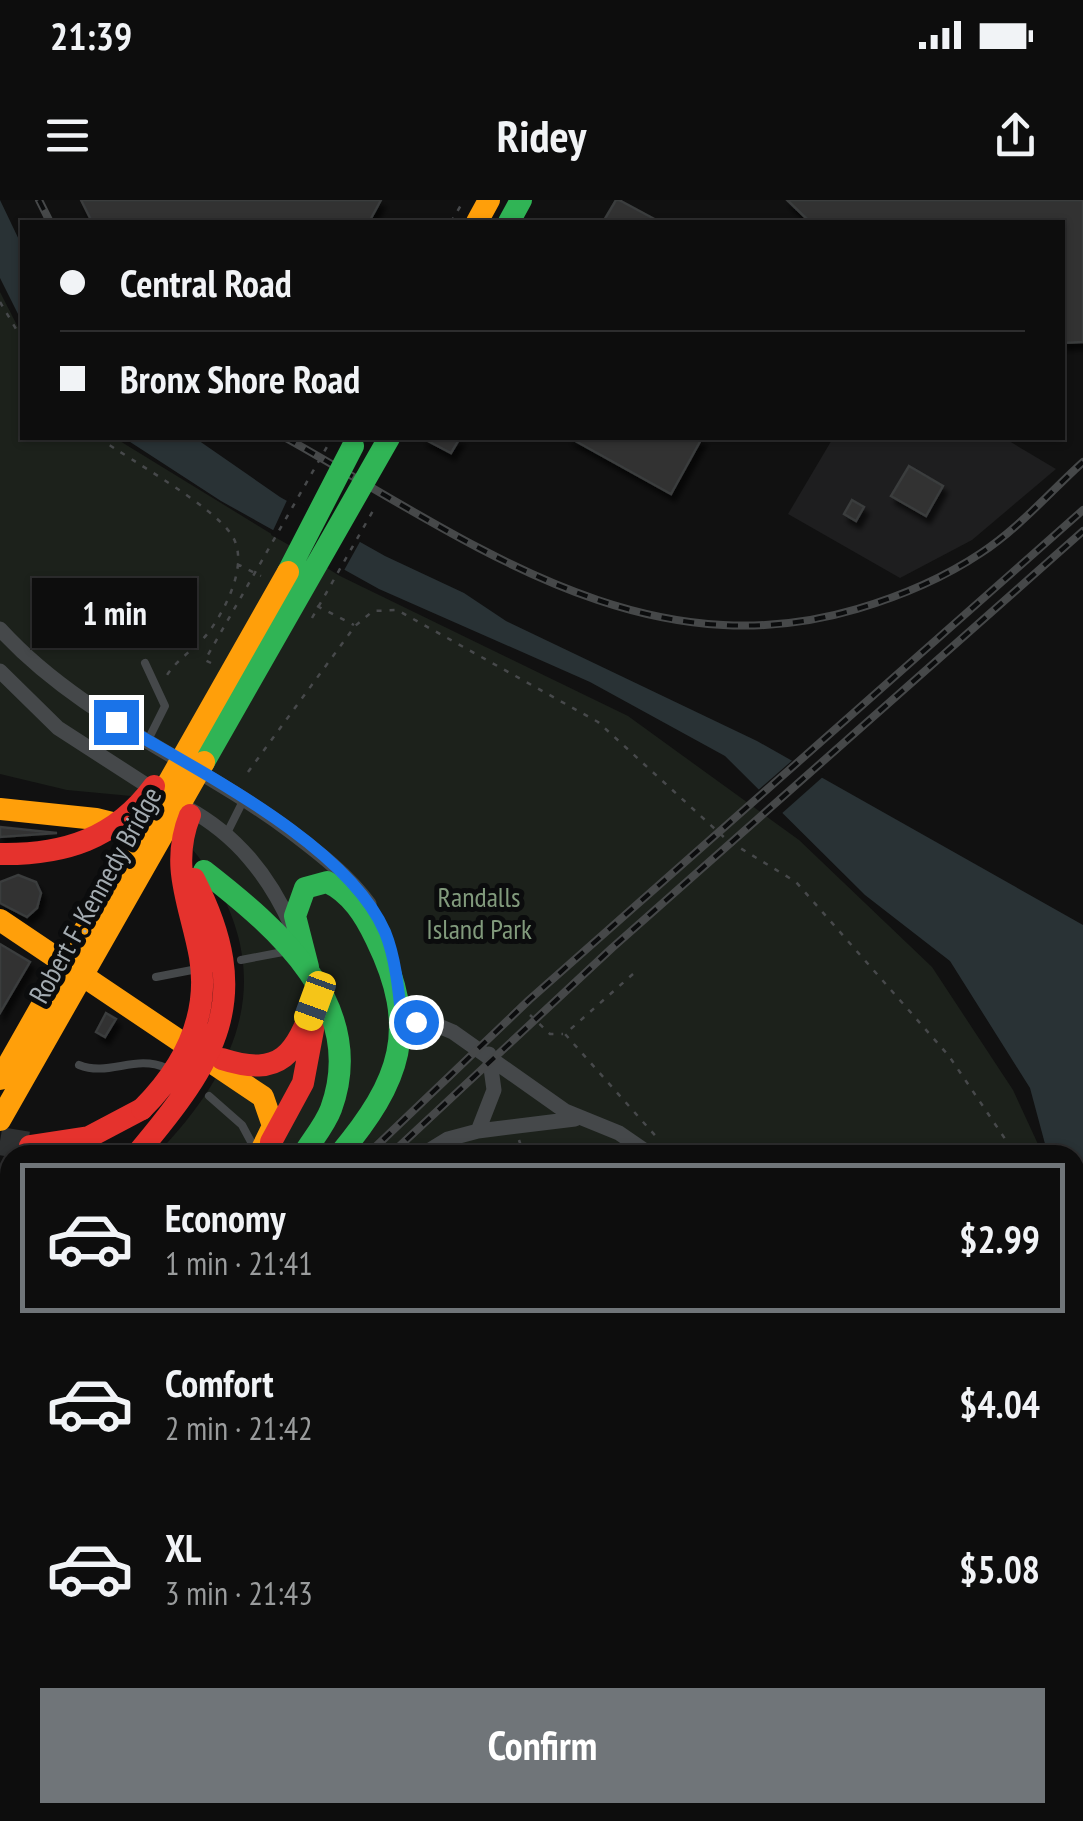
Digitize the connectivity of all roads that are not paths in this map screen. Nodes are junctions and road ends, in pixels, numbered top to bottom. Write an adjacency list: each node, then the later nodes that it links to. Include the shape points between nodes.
1 (347, 440): 13 (main road, bridge, via 137,810 84,844 51,853); 29 (main road, Robert F. Kennedy Bridge, bridge, via 324,509)
2 (388, 440): 7 (main road, Robert F. Kennedy Bridge, bridge)
3 (0, 629): 6 (street)
4 (144, 663): 9 (lane, via 165,706)
5 (0, 671): 8 (street)
6 (49, 677): 8 (street); 9 (street)
7 (248, 688): 32 (main road, Robert F. Kennedy Bridge, bridge); 34 (main road, bridge, via 180,842 180,889 202,983 184,1058 152,1100 119,1125 80,1141)
8 (28, 700): 12 (street, via 82,746)
9 (147, 741): 10 (street)
10 (244, 798): 12 (lane); 20 (street, via 358,889 386,934)
11 (0, 809): 14 (main road, via 126,825)
12 (227, 833): 17 (street, via 266,880)
13 (0, 854)
14 (199, 875): 35 (main road, bridge, via 222,945 223,1010 200,1077); 39 (main road, bridge, via 291,946 332,1008 339,1077 328,1116)
15 (0, 920): 18 (main road)
16 (0, 931): 18 (main road)
17 (302, 948): 19 (lane); 20 (main road, via 298,900 305,888 326,882 354,903); 23 (main road)
18 (42, 951): 25 (main road)
19 (241, 960)
20 (394, 968): 24 (main road)
21 (192, 970): 22 (lane)
22 (156, 977)
23 (315, 1001): 25 (main road, via 294,1050 271,1067 243,1067); 38 (main road, via 304,1083)
24 (402, 1023): 26 (street, via 444,1027); 40 (main road, via 388,1092)
25 (195, 1049): 37 (main road, via 268,1103 274,1126)
26 (488, 1054): 31 (street); 33 (street, via 494,1090)
27 (79, 1066): 28 (lane, via 142,1061)
28 (166, 1068)
29 (0, 1079)
30 (209, 1096): 36 (lane, via 242,1125)
31 (579, 1119): 33 (street); 42 (street)
32 (0, 1120)
33 (478, 1131): 41 (street)
34 (40, 1145)
35 (144, 1145)
36 (253, 1145)
37 (264, 1145)
38 (266, 1145)
39 (309, 1145)
40 (348, 1145)
41 (438, 1145)
42 (648, 1145)

